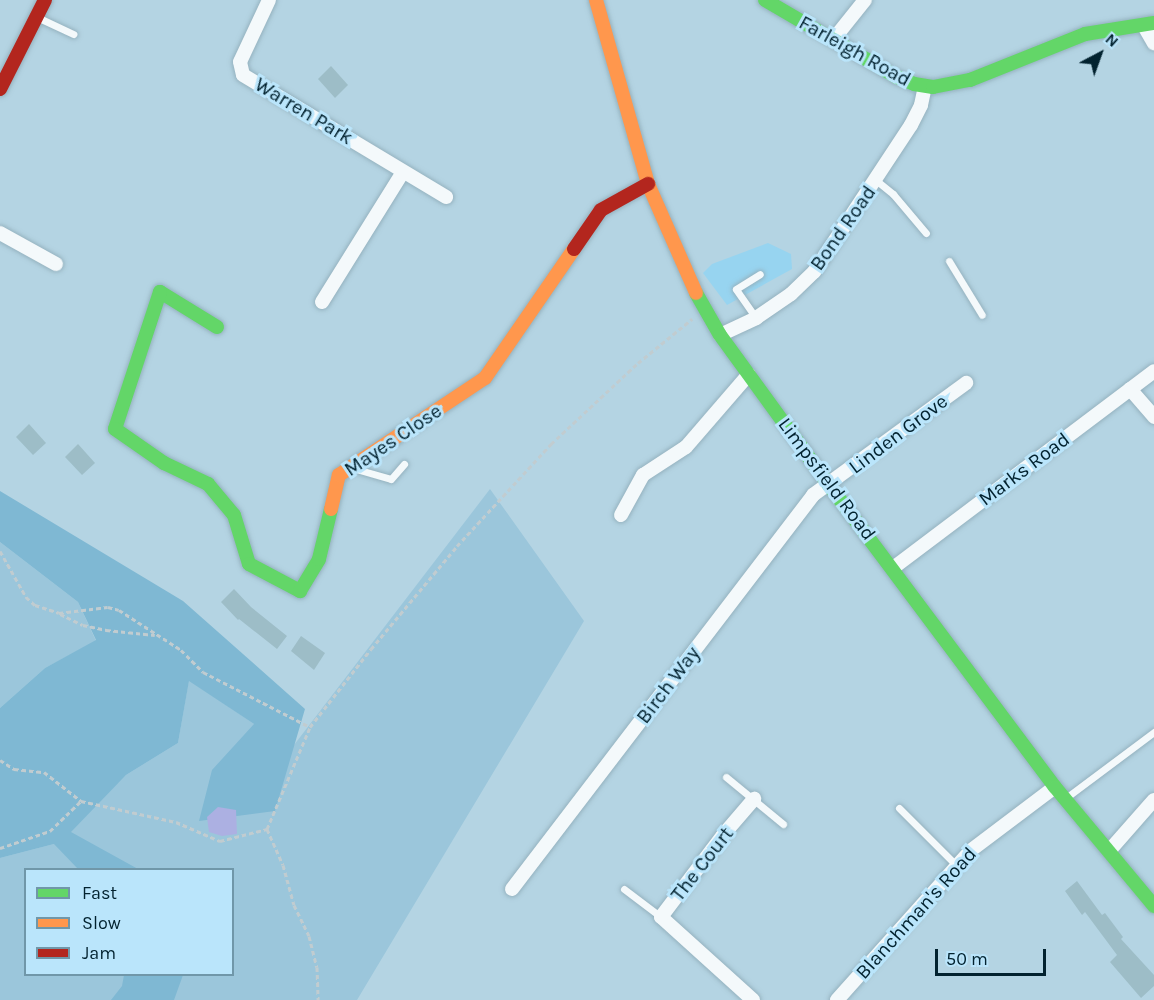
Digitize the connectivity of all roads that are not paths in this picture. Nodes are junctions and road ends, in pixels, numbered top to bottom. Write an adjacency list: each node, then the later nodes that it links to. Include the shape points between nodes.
1 (269, 0): 13 (street, Warren Park, via 240,62 243,75)
2 (596, 0): 15 (street, Limpsfield Road)
3 (765, 0): 9 (street, Farleigh Road)
4 (865, 0): 9 (street)
5 (42, 1): 6 (street)
6 (37, 16): 8 (lane); 12 (street)
7 (1149, 25): 10 (street); 11 (street, Farleigh Road, via 1085,34 961,83)
8 (73, 34)
9 (833, 40): 11 (street, Farleigh Road, via 897,77)
10 (1154, 43)
11 (925, 86): 14 (street, Bond Road, via 916,115)
12 (0, 89)
13 (403, 172): 16 (street, Warren Park); 22 (street)
14 (876, 181): 18 (lane, via 893,194); 24 (street, Bond Road, via 814,272)
15 (648, 184): 26 (street, Limpsfield Road, via 691,283); 33 (street, Mayes Close, via 601,210 485,378)
16 (446, 197)
17 (0, 233): 20 (street)
18 (926, 233)
19 (949, 261): 23 (lane)
20 (56, 264)
21 (760, 274): 24 (lane, via 735,289)
22 (322, 302)
23 (982, 315)
24 (756, 318): 26 (street, Bond Road)
25 (217, 327): 33 (street, Mayes Close, via 159,292 115,429 164,464 208,484 234,515 249,564 300,591 319,559 339,475)
26 (720, 335): 28 (street, Limpsfield Road)
27 (1154, 371): 30 (street, Marks Road)
28 (749, 374): 34 (street, Limpsfield Road); 35 (street, via 686,447 643,475)
29 (966, 383): 34 (street, Linden Grove)
30 (1130, 389): 31 (street); 36 (street, Marks Road)
31 (1154, 417)
32 (404, 464): 33 (lane, via 391,478)
33 (351, 468)
34 (829, 486): 36 (street, Limpsfield Road); 47 (street, Birch Way, via 813,495)
35 (621, 515)
36 (893, 568): 39 (street, Limpsfield Road)
37 (1154, 732): 41 (lane)
38 (726, 777): 40 (lane)
39 (1055, 787): 41 (street, Limpsfield Road); 46 (street, Blanchman's Road)
40 (754, 799): 44 (lane); 50 (street, The Court)
41 (1065, 799): 45 (street, Limpsfield Road)
42 (1154, 800): 45 (street)
43 (899, 808): 46 (lane)
44 (783, 824)
45 (1109, 851): 49 (street, Limpsfield Road)
46 (956, 865): 52 (street, Blanchman's Road)
47 (512, 889)
48 (624, 889): 50 (lane)
49 (1154, 906)
50 (661, 917): 51 (street, The Court)
51 (753, 1000)
52 (837, 1000)

